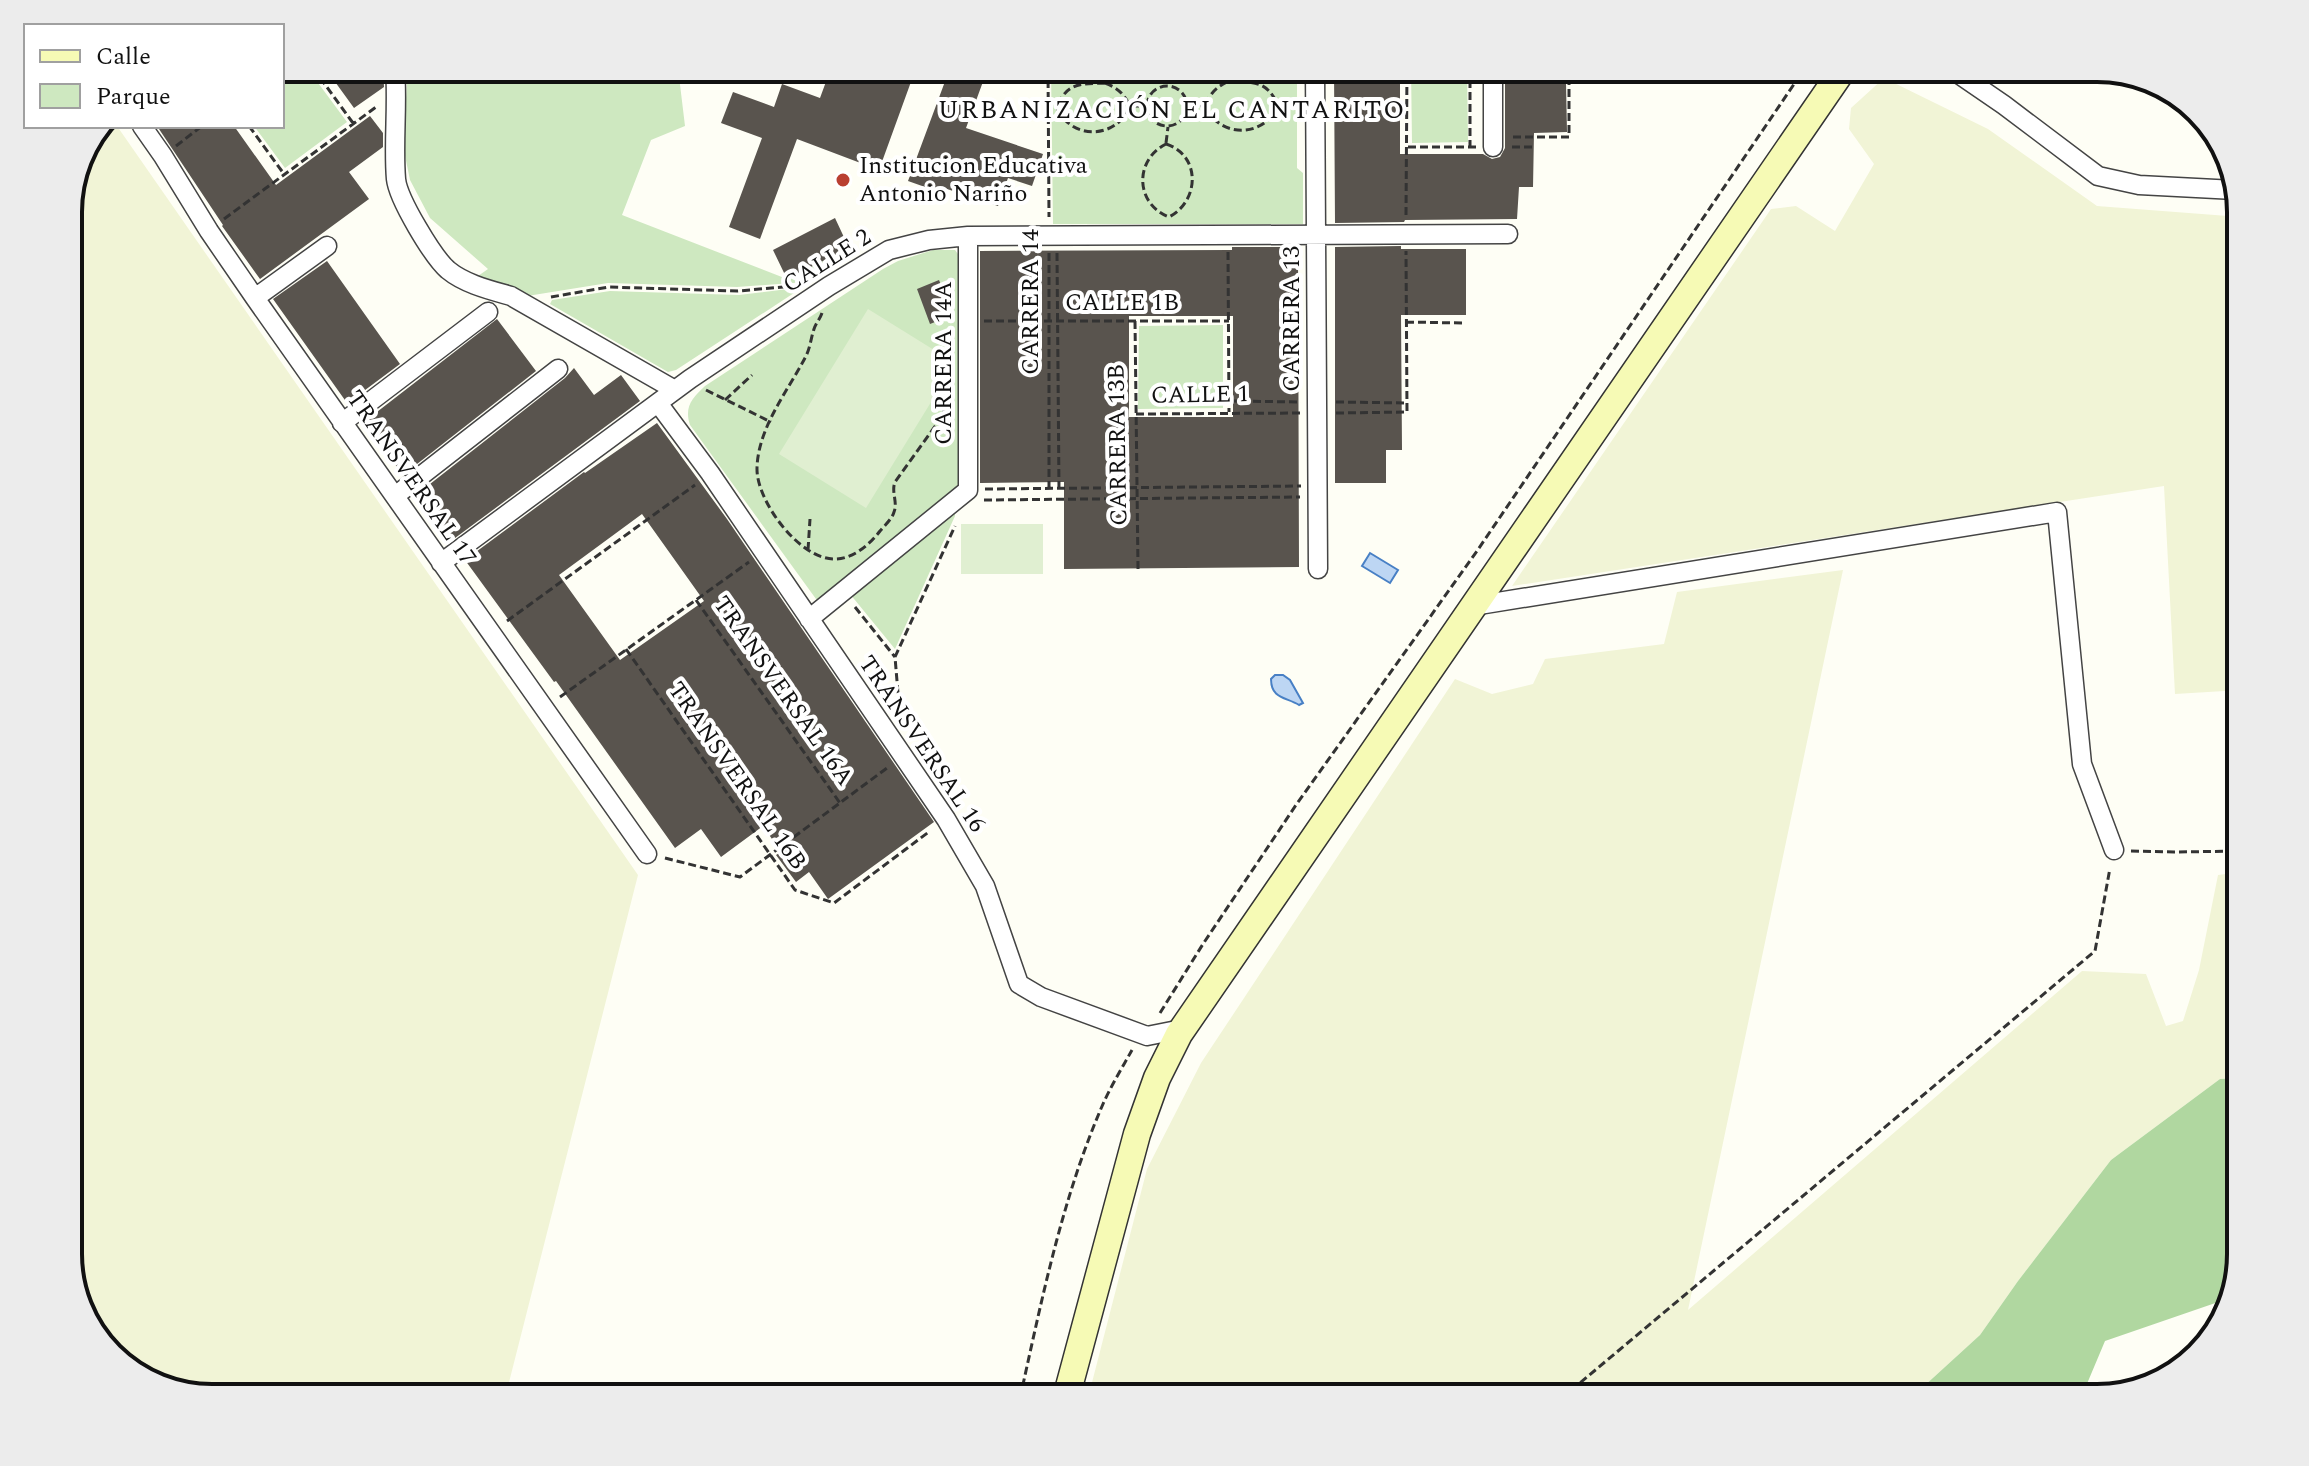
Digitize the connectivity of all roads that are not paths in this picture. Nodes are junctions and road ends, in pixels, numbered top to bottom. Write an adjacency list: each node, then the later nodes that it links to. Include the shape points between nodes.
1 (396, 82): 16 (street, via 396,183 439,259 449,270 511,296)
2 (1315, 82): 10 (street, CARRERA 13)
3 (1493, 82): 7 (street)
4 (1834, 82): 22 (main road)
5 (1970, 82): 8 (street, via 2098,176 2139,185)
6 (143, 128): 13 (street, TRANSVERSAL 17)
7 (1493, 142)
8 (2224, 189)
9 (1508, 234): 10 (street, CALLE 2)
10 (1316, 235): 11 (street, CALLE 2); 21 (street, CARRERA 13)
11 (968, 236): 16 (street, CALLE 2, via 889,250); 23 (street, CARRERA 14A, via 968,490)
12 (327, 246): 13 (street)
13 (255, 298): 18 (street, TRANSVERSAL 17)
14 (488, 312): 18 (street)
15 (558, 369): 19 (street)
16 (675, 390): 17 (street, CALLE 2)
17 (658, 403): 20 (street, CALLE 2); 23 (street, TRANSVERSAL 16)
18 (342, 423): 19 (street, TRANSVERSAL 17)
19 (395, 496): 20 (street, TRANSVERSAL 17)
20 (441, 563): 25 (street, TRANSVERSAL 17)
21 (1318, 569)
22 (1473, 606): 24 (street, via 2057,512 2082,764); 26 (main road)
23 (809, 619): 27 (street, TRANSVERSAL 16, via 946,819 985,886 1019,984)
24 (2114, 850)
25 (647, 854)
26 (1182, 1029): 27 (street); 28 (main road)
27 (1147, 1036): 28 (street)
28 (1163, 1065): 29 (main road, via 1134,1142)
29 (1070, 1384)

